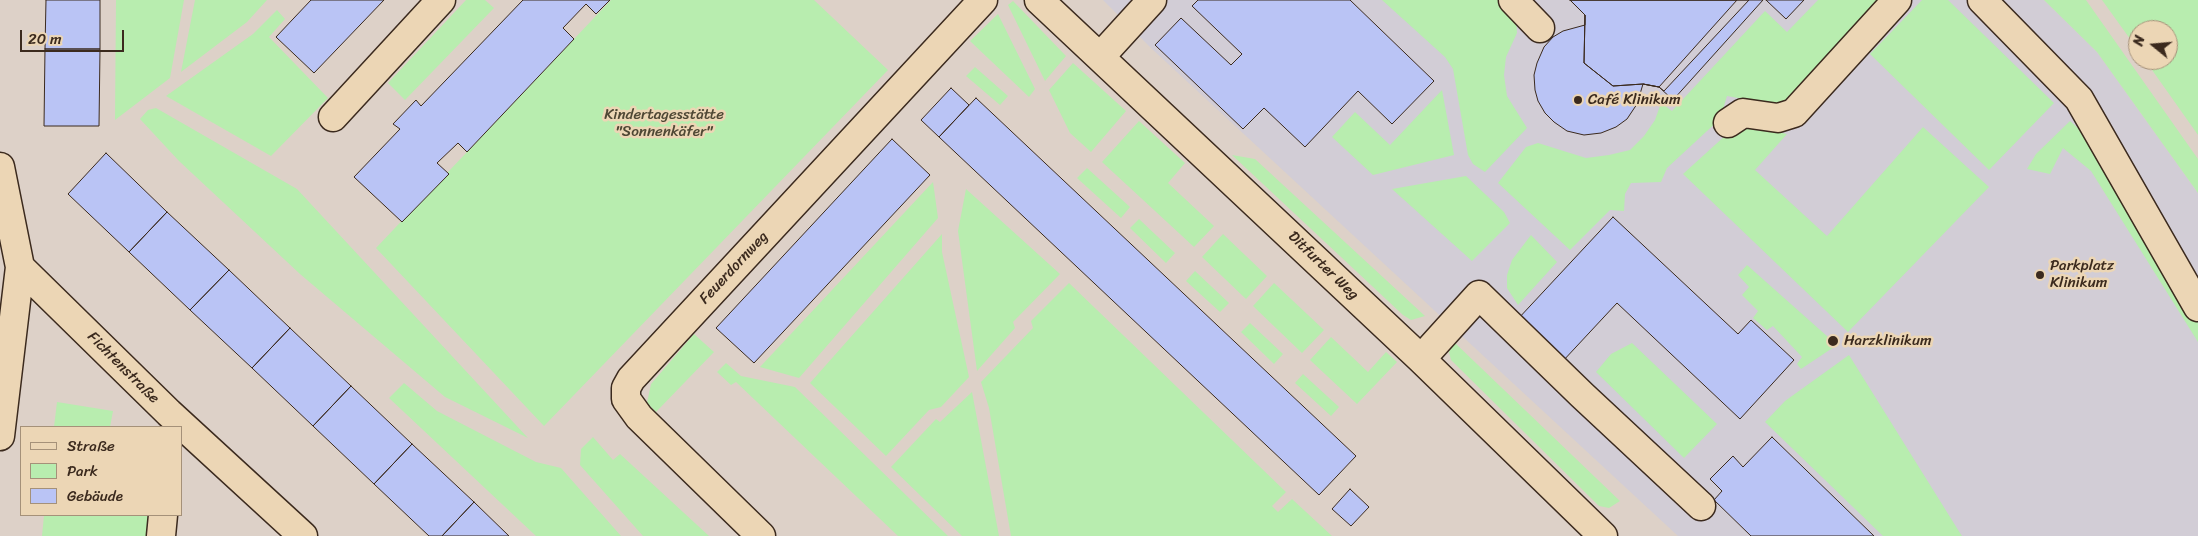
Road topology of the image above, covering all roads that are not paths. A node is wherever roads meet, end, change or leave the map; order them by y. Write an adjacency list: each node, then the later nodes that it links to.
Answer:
1 (441, 0): 10 (street)
2 (983, 0): 23 (street, Feuerdornweg)
3 (1039, 0): 9 (street, Ditfurter Weg)
4 (1152, 0): 9 (street)
5 (1513, 0): 8 (street)
6 (1897, 0): 11 (street)
7 (1982, 0): 14 (street)
8 (1540, 28)
9 (1100, 57): 15 (street, Ditfurter Weg)
10 (333, 117)
11 (1728, 123)
12 (0, 167): 13 (street)
13 (20, 267): 16 (street, Fichtenstraße); 18 (street)
14 (2198, 306)
15 (1421, 359): 19 (street); 24 (street, Ditfurter Weg)
16 (174, 422)
17 (182, 429): 22 (street, Fichtenstraße)
18 (0, 436)
19 (1701, 506)
20 (164, 516): 21 (street)
21 (161, 536)
22 (303, 536)
23 (761, 536)
24 (1603, 536)

